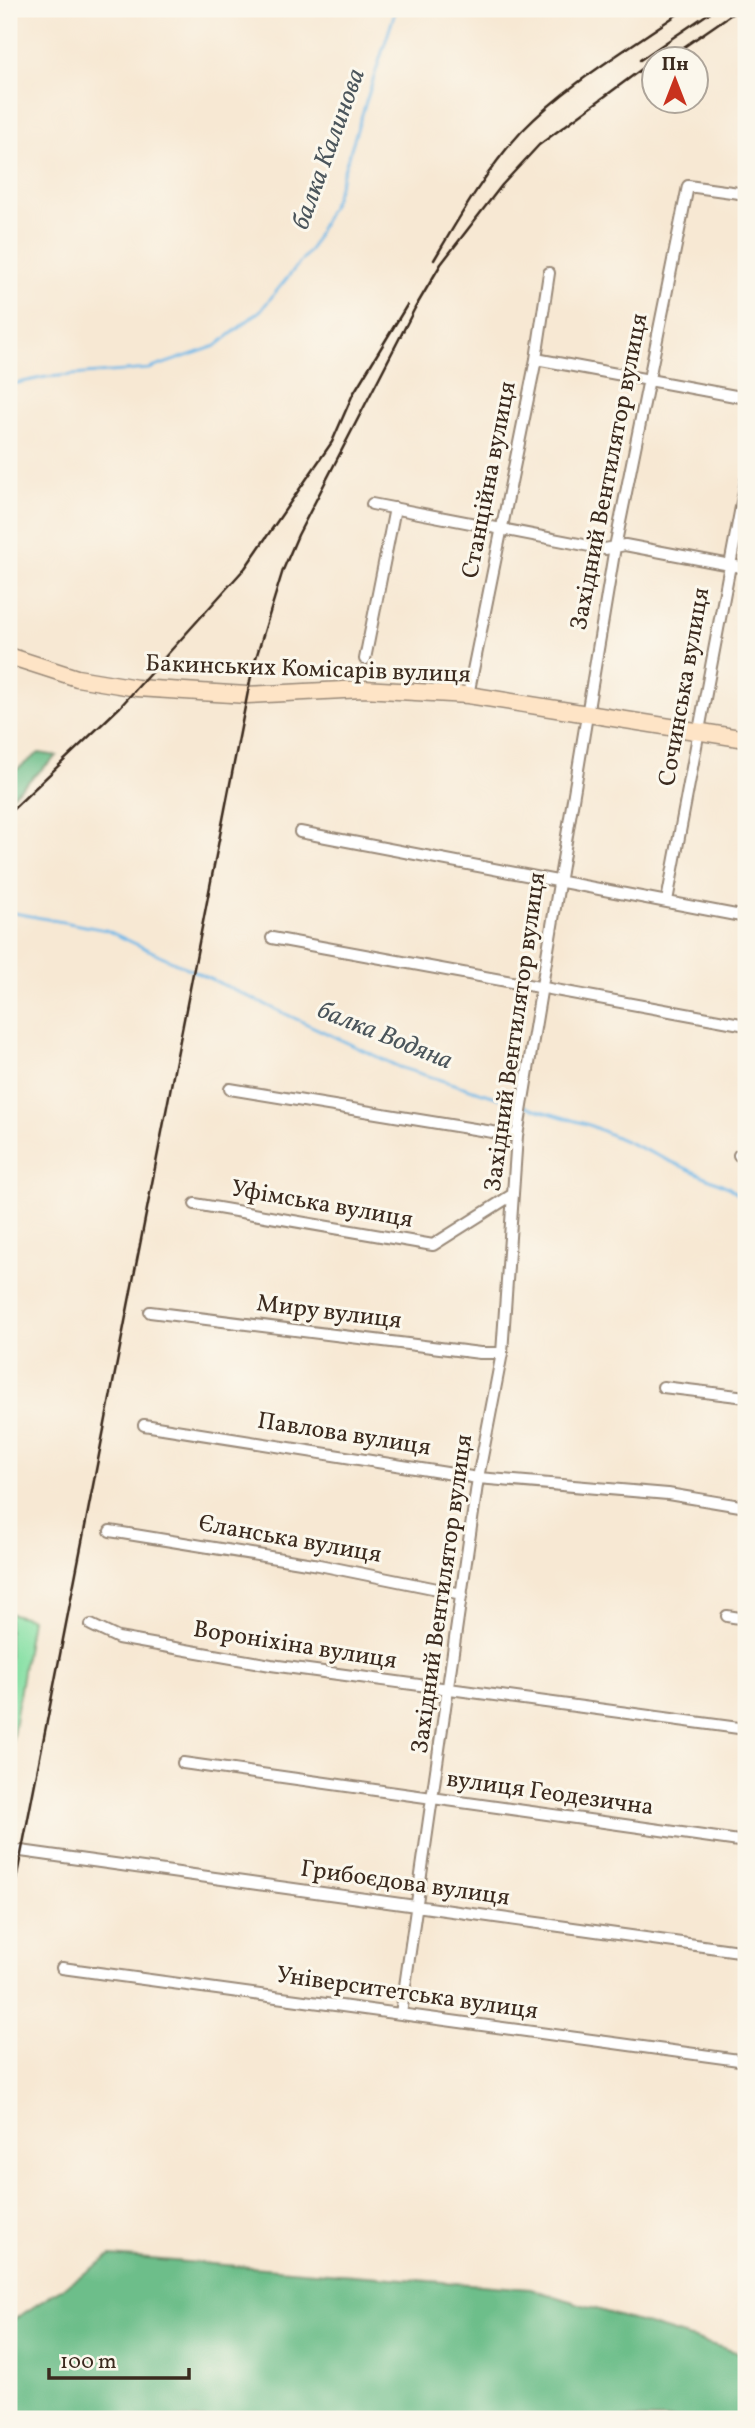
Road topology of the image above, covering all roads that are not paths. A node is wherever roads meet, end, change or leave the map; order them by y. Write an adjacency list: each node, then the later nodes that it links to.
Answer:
1 (746, 194): 4 (street, Західний Вентилятор вулиця)
2 (549, 273): 3 (street, Станційна вулиця)
3 (536, 359): 4 (street); 9 (street, Станційна вулиця)
4 (648, 380): 5 (street); 10 (street, Західний Вентилятор вулиця)
5 (746, 398)
6 (746, 480): 11 (street, Сочинська вулиця)
7 (372, 505): 8 (street)
8 (395, 508): 9 (street); 14 (street)
9 (502, 528): 10 (street); 15 (street, Станційна вулиця)
10 (615, 547): 11 (street); 16 (street, Західний Вентилятор вулиця)
11 (729, 564): 12 (street); 17 (street, Сочинська вулиця)
12 (746, 568)
13 (9, 656): 15 (street, Бакинських Комісарів вулиця)
14 (365, 659)
15 (468, 695): 16 (street, Бакинських Комісарів вулиця)
16 (586, 713): 17 (street, Бакинських Комісарів вулиця); 20 (street, Західний Вентилятор вулиця)
17 (698, 731): 18 (street, Бакинських Комісарів вулиця); 21 (street, Сочинська вулиця)
18 (746, 739)
19 (300, 832): 20 (street)
20 (558, 881): 21 (street); 24 (street, Західний Вентилятор вулиця)
21 (667, 901): 22 (street)
22 (746, 917)
23 (272, 938): 24 (street)
24 (541, 986): 25 (street); 27 (street, Західний Вентилятор вулиця)
25 (746, 1025)
26 (230, 1089): 27 (street)
27 (517, 1136): 28 (street, Західний Вентилятор вулиця)
28 (512, 1195): 29 (street, Уфімська вулиця); 31 (street, Західний Вентилятор вулиця)
29 (195, 1204)
30 (150, 1312): 31 (street, Миру вулиця)
31 (502, 1353): 35 (street, Західний Вентилятор вулиця)
32 (663, 1387): 33 (street)
33 (746, 1398)
34 (144, 1425): 35 (street, Павлова вулиця)
35 (478, 1478): 36 (street, Павлова вулиця); 38 (street, Західний Вентилятор вулиця)
36 (746, 1507)
37 (110, 1531): 38 (street, Єланська вулиця)
38 (462, 1594): 42 (street, Західний Вентилятор вулиця)
39 (727, 1616): 40 (street)
40 (746, 1619)
41 (91, 1625): 42 (street, Вороніхіна вулиця)
42 (449, 1690): 43 (street, Вороніхіна вулиця); 45 (street, Західний Вентилятор вулиця)
43 (746, 1730)
44 (183, 1763): 45 (street, вулиця Геодезична)
45 (435, 1799): 46 (street, вулиця Геодезична); 48 (street, Західний Вентилятор вулиця)
46 (746, 1842)
47 (9, 1855): 48 (street, Грибоєдова вулиця)
48 (418, 1907): 49 (street, Грибоєдова вулиця); 51 (street, Західний Вентилятор вулиця)
49 (746, 1952)
50 (62, 1968): 51 (street, Університетська вулиця)
51 (401, 2014): 52 (street, Університетська вулиця)
52 (746, 2061)

